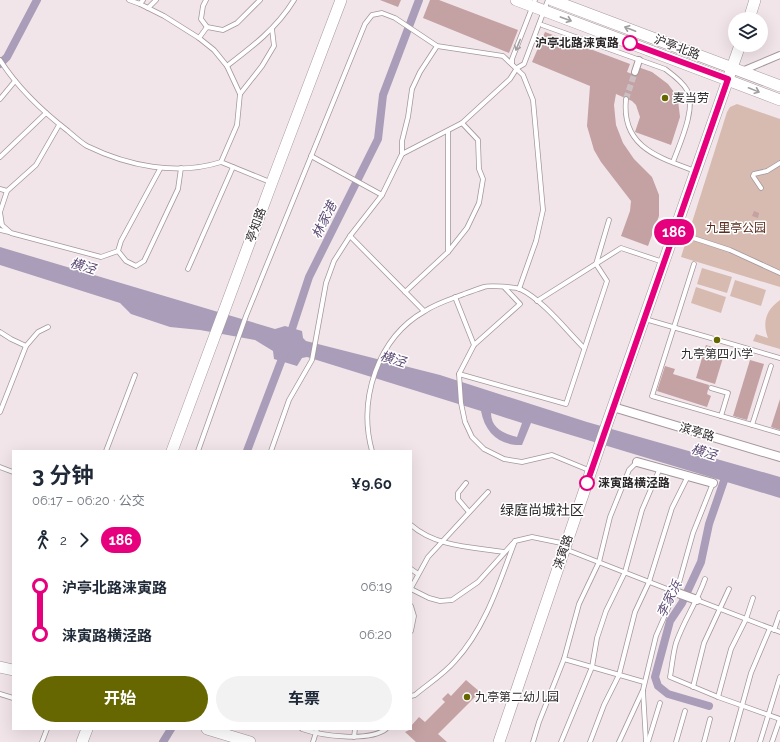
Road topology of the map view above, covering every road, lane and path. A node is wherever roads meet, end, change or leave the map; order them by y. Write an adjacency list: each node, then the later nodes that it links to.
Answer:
1 (128, 0): 13 (lane)
2 (143, 0): 13 (lane)
3 (156, 0): 14 (lane)
4 (206, 0): 18 (lane)
5 (260, 0): 18 (lane)
6 (294, 0): 19 (lane)
7 (341, 0): 52 (street, 亭知路)
8 (516, 0): 12 (street, 沪亭北路)
9 (548, 0): 15 (lane)
10 (552, 0): 29 (street, 沪亭北路, one-way to 10)
11 (755, 0): 16 (street)
12 (534, 3): 15 (street, 沪亭北路); 26 (lane, one-way to 26)
13 (140, 4): 14 (lane)
14 (148, 8): 20 (lane)
15 (544, 11): 28 (lane); 31 (street, 沪亭北路, one-way to 31)
16 (751, 12)
17 (542, 25): 25 (lane)
18 (207, 27): 20 (lane)
19 (272, 29): 27 (lane); 34 (lane)
20 (199, 38): 27 (lane)
21 (437, 46): 26 (lane); 42 (lane); 43 (lane)
22 (739, 52): 29 (street, 涞寅路)
23 (780, 55): 29 (street)
24 (0, 60): 32 (lane)
25 (639, 60): 30 (street); 46 (lane)
26 (512, 64): 28 (lane)
27 (227, 66): 34 (lane)
28 (518, 68): 40 (lane); 70 (lane)
29 (737, 69): 31 (street, 涞寅路); 33 (street, 沪亭北路)
30 (635, 72)
31 (728, 79): 37 (street, 沪亭北路, one-way to 37); 51 (street, 涞寅路)
32 (15, 81): 35 (lane); 38 (lane)
33 (780, 86)
34 (240, 94): 45 (lane)
35 (0, 99)
36 (626, 99): 46 (lane)
37 (780, 100)
38 (46, 113): 39 (lane); 44 (lane)
39 (60, 124): 50 (lane); 55 (lane)
40 (462, 124): 41 (lane); 63 (lane)
41 (448, 131): 42 (lane); 63 (lane)
42 (402, 154): 56 (lane)
43 (311, 156): 56 (lane); 96 (lane)
44 (0, 157)
45 (221, 162): 48 (lane); 49 (lane)
46 (672, 162): 51 (lane)
47 (780, 163): 53 (lane)
48 (233, 167): 52 (lane); 67 (lane)
49 (181, 168): 50 (lane); 62 (lane)
50 (160, 169): 62 (lane)
51 (696, 171): 59 (street, 涞寅路)
52 (272, 182): 95 (street, 亭知路)
53 (761, 188)
54 (0, 189): 55 (lane)
55 (7, 191): 60 (lane)
56 (382, 195): 61 (lane)
57 (609, 220): 65 (lane)
58 (0, 230): 60 (lane)
59 (675, 231): 64 (street, 涞寅路); 68 (lane)
60 (11, 233): 62 (lane)
61 (350, 236): 71 (lane); 97 (lane)
62 (118, 251)
63 (448, 252): 71 (lane)
64 (664, 263): 65 (lane); 75 (street, 涞寅路)
65 (596, 264): 73 (lane); 81 (lane)
66 (694, 264): 77 (lane)
67 (188, 269)
68 (780, 273)
69 (506, 288): 70 (lane); 72 (lane); 79 (lane)
70 (519, 288): 73 (lane)
71 (405, 292): 74 (lane)
72 (456, 297): 74 (lane); 79 (lane)
73 (537, 301): 81 (lane)
74 (424, 311): 98 (lane)
75 (644, 319): 77 (lane); 89 (street, 涞寅路)
76 (48, 327): 80 (lane)
77 (674, 327): 82 (lane); 91 (lane)
78 (0, 332): 80 (lane)
79 (474, 345): 84 (lane)
80 (26, 346): 88 (lane)
81 (584, 348): 84 (lane)
82 (780, 358)
83 (771, 366): 92 (lane)
84 (459, 374): 103 (lane)
85 (135, 375): 94 (lane)
86 (711, 388): 91 (lane)
87 (0, 393): 88 (lane)
88 (6, 394): 90 (lane)
89 (613, 407): 99 (street, 滨亭路); 103 (street, 涞寅路)
90 (0, 412)
91 (721, 416): 92 (lane)
92 (752, 425): 93 (lane)
93 (780, 433)
94 (106, 450)
95 (172, 450)
96 (198, 450)
97 (270, 450)
98 (372, 450)
99 (780, 457)
100 (637, 462): 102 (street); 115 (lane)
101 (0, 467): 104 (lane)
102 (660, 468): 105 (street); 117 (lane)
103 (591, 471): 113 (street, 涞寅路)
104 (12, 472)
105 (688, 476): 107 (street); 120 (lane)
106 (466, 483): 109 (lane)
107 (713, 483): 124 (lane)
108 (488, 492): 109 (lane)
109 (469, 512): 112 (lane)
110 (412, 526): 112 (lane)
111 (515, 541): 113 (lane); 114 (lane); 144 (lane)
112 (441, 542): 114 (lane); 118 (lane)
113 (565, 546): 115 (lane); 166 (street, 涞寅路)
114 (504, 552): 123 (lane)
115 (598, 562): 117 (lane); 134 (lane)
116 (412, 570): 118 (lane)
117 (625, 572): 120 (lane); 136 (lane)
118 (418, 574): 121 (lane)
119 (705, 579): 126 (lane)
120 (649, 582): 124 (lane); 138 (lane)
121 (412, 587)
122 (729, 589): 128 (lane)
123 (412, 590)
124 (675, 592): 126 (street); 140 (lane)
125 (753, 598): 130 (lane)
126 (697, 600): 128 (lane); 141 (lane)
127 (412, 609): 131 (lane)
128 (720, 609): 130 (lane); 141 (lane)
129 (780, 613): 132 (lane)
130 (746, 619): 132 (lane); 145 (lane)
131 (412, 626)
132 (772, 629): 133 (lane); 148 (lane)
133 (780, 632)
134 (564, 659): 136 (lane); 167 (lane)
135 (0, 667): 137 (street)
136 (592, 667): 138 (lane); 168 (lane)
137 (12, 670)
138 (619, 675): 140 (lane); 169 (lane)
139 (780, 677): 150 (lane)
140 (644, 682): 142 (lane)
141 (693, 687): 145 (lane)
142 (642, 690): 170 (lane); 171 (lane)
143 (0, 694): 146 (lane)
144 (412, 696)
145 (718, 697): 148 (lane)
146 (12, 698)
147 (660, 703): 171 (lane)
148 (741, 706): 150 (lane); 174 (lane)
149 (685, 711): 172 (lane)
150 (767, 715): 152 (lane); 175 (lane)
151 (710, 719): 173 (lane)
152 (780, 719): 176 (lane)
153 (47, 730): 162 (lane)
154 (86, 730): 163 (street)
155 (210, 730): 164 (street)
156 (305, 730): 160 (lane)
157 (317, 730): 160 (lane)
158 (355, 730): 161 (lane)
159 (384, 730): 161 (lane)
160 (315, 734): 161 (lane); 165 (lane)
161 (354, 737)
162 (42, 742)
163 (82, 742)
164 (250, 742)
165 (313, 742)
166 (499, 742)
167 (533, 742)
168 (561, 742)
169 (590, 742)
170 (619, 742)
171 (647, 742)
172 (676, 742)
173 (704, 742)
174 (732, 742)
175 (760, 742)
176 (772, 742)

